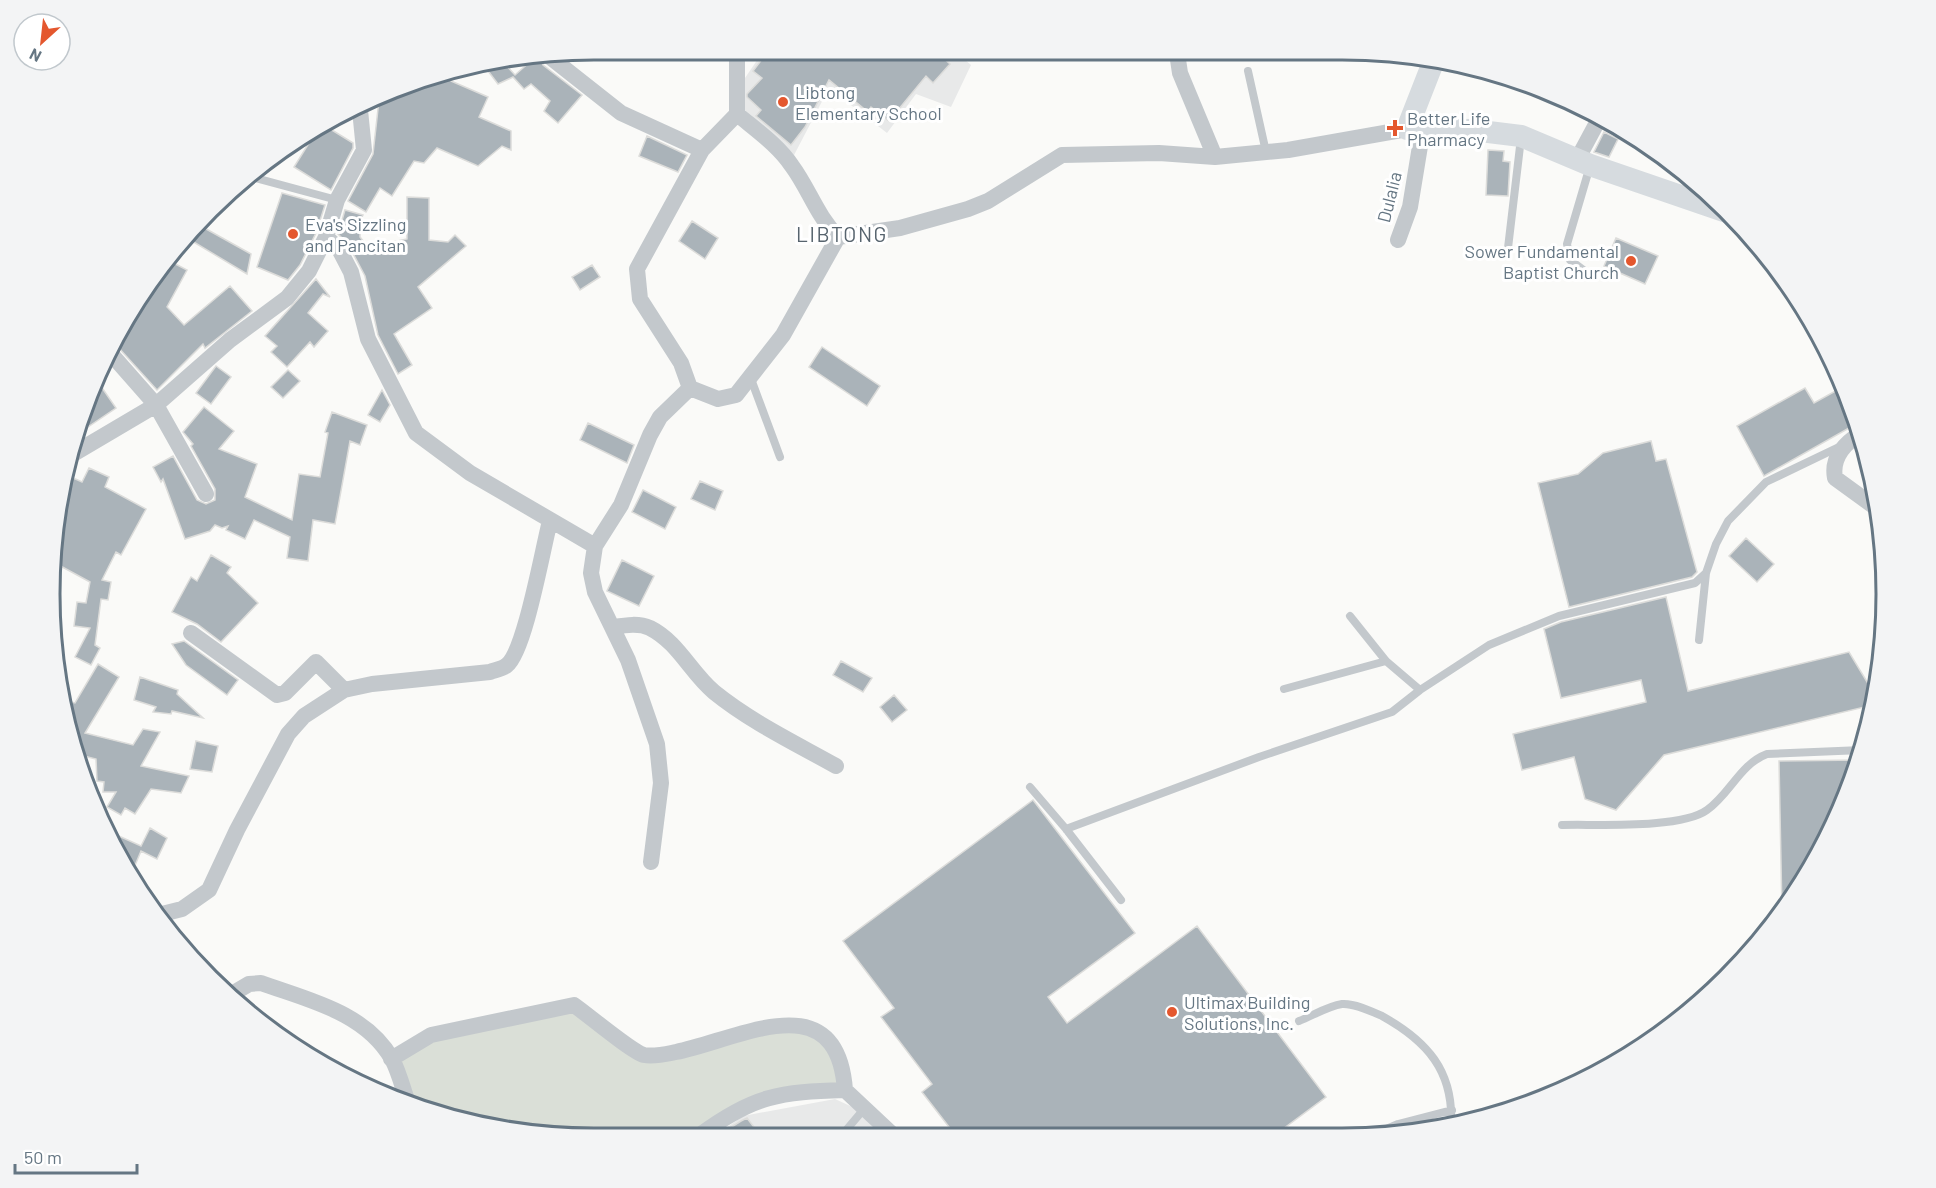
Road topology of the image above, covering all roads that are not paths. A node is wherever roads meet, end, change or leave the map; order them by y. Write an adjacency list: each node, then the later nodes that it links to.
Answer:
1 (737, 60): 7 (street)
2 (1178, 60): 13 (street)
3 (556, 61): 11 (street)
4 (1432, 68): 9 (main road)
5 (1248, 71): 12 (lane)
6 (360, 114): 16 (street)
7 (737, 114): 11 (street); 19 (street)
8 (1597, 125): 14 (street)
9 (1415, 129): 10 (main road); 12 (street); 20 (street, Dulalia)
10 (1521, 136): 14 (main road); 21 (lane)
11 (702, 150): 25 (street)
12 (1266, 152): 13 (street)
13 (1215, 157): 19 (street)
14 (1583, 163): 17 (main road); 22 (lane)
15 (259, 179): 16 (lane)
16 (337, 200): 18 (street)
17 (1709, 206)
18 (326, 237): 26 (street); 33 (street)
19 (838, 237): 24 (street)
20 (1398, 240)
21 (1508, 248)
22 (1586, 272)
23 (115, 358): 26 (street)
24 (751, 379): 25 (street); 30 (lane)
25 (690, 388): 34 (street)
26 (156, 405): 29 (street); 31 (street)
27 (1853, 439): 28 (street)
28 (1842, 446): 32 (street); 35 (lane)
29 (80, 449)
30 (780, 457)
31 (206, 494)
32 (1868, 502)
33 (550, 520): 34 (street); 42 (street)
34 (595, 546): 37 (street)
35 (1706, 573): 39 (lane); 43 (lane)
36 (1350, 616): 40 (lane)
37 (614, 627): 45 (street); 49 (street)
38 (191, 633): 42 (street)
39 (1699, 640)
40 (1386, 661): 41 (lane); 43 (lane)
41 (1284, 689)
42 (344, 690): 51 (street)
43 (1420, 690): 48 (lane)
44 (1853, 750): 47 (lane)
45 (836, 766)
46 (1030, 788): 48 (lane)
47 (1562, 825)
48 (1066, 829): 50 (lane)
49 (651, 862)
50 (1121, 900)
51 (166, 913)
52 (237, 991): 54 (street)
53 (1299, 1020): 58 (lane)
54 (391, 1059): 55 (street); 56 (street)
55 (845, 1090): 57 (street); 61 (street)
56 (404, 1093)
57 (864, 1109): 62 (lane); 63 (street)
58 (1452, 1110): 59 (lane); 60 (lane)
59 (1452, 1117)
60 (1396, 1125)
61 (709, 1128)
62 (848, 1128)
63 (885, 1128)

